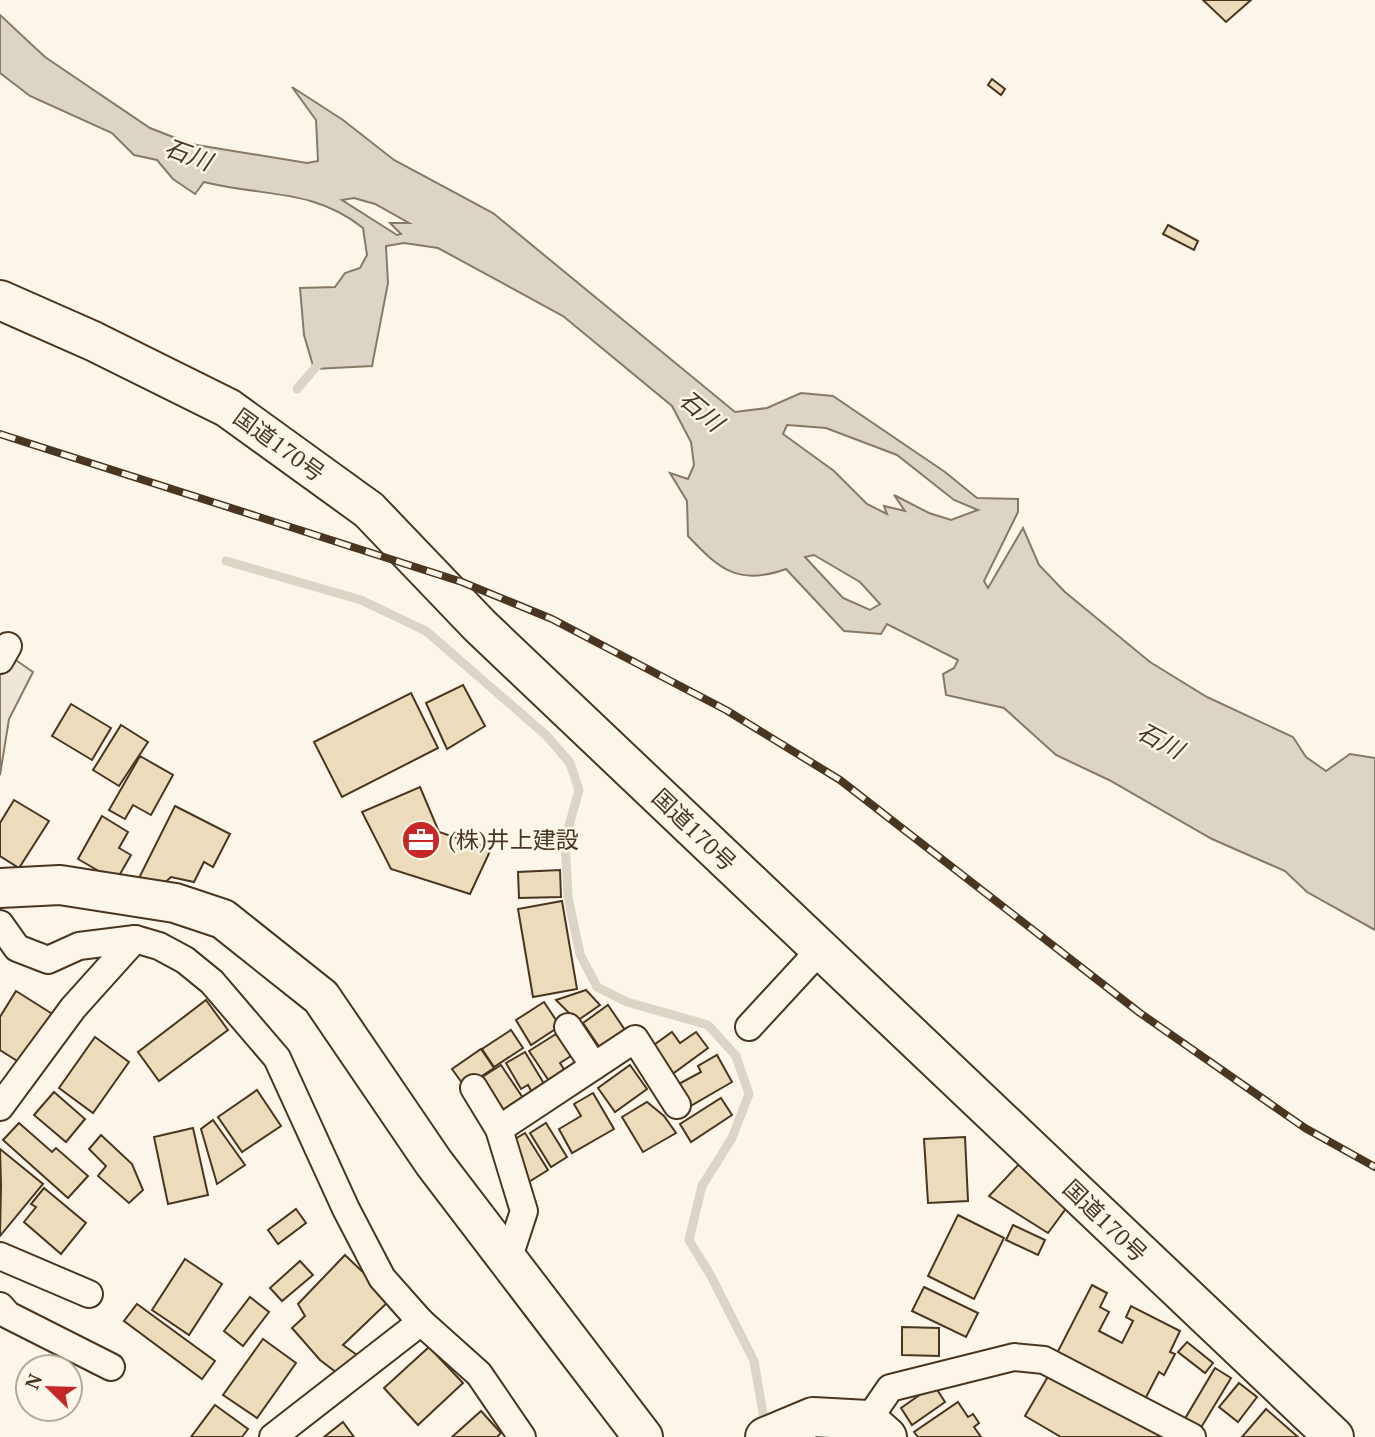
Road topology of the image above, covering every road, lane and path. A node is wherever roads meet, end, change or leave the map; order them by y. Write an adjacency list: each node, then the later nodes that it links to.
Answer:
1 (0, 300): 5 (main road, 国道170号)
2 (0, 888): 14 (main road)
3 (0, 923): 4 (street)
4 (135, 939): 11 (street); 17 (street)
5 (820, 950): 7 (street); 25 (main road, 国道170号)
6 (568, 1027): 8 (street)
7 (750, 1027)
8 (594, 1066): 10 (street); 12 (street)
9 (474, 1088): 12 (street)
10 (677, 1105)
11 (0, 1107)
12 (499, 1129): 14 (street)
13 (0, 1257): 15 (street)
14 (508, 1260): 23 (main road)
15 (89, 1294)
16 (0, 1306): 18 (street)
17 (421, 1322): 21 (street); 22 (street)
18 (111, 1367)
19 (878, 1428): 20 (main road); 24 (street)
20 (775, 1433)
21 (273, 1437)
22 (522, 1437)
23 (643, 1437)
24 (1192, 1437)
25 (1334, 1437)

